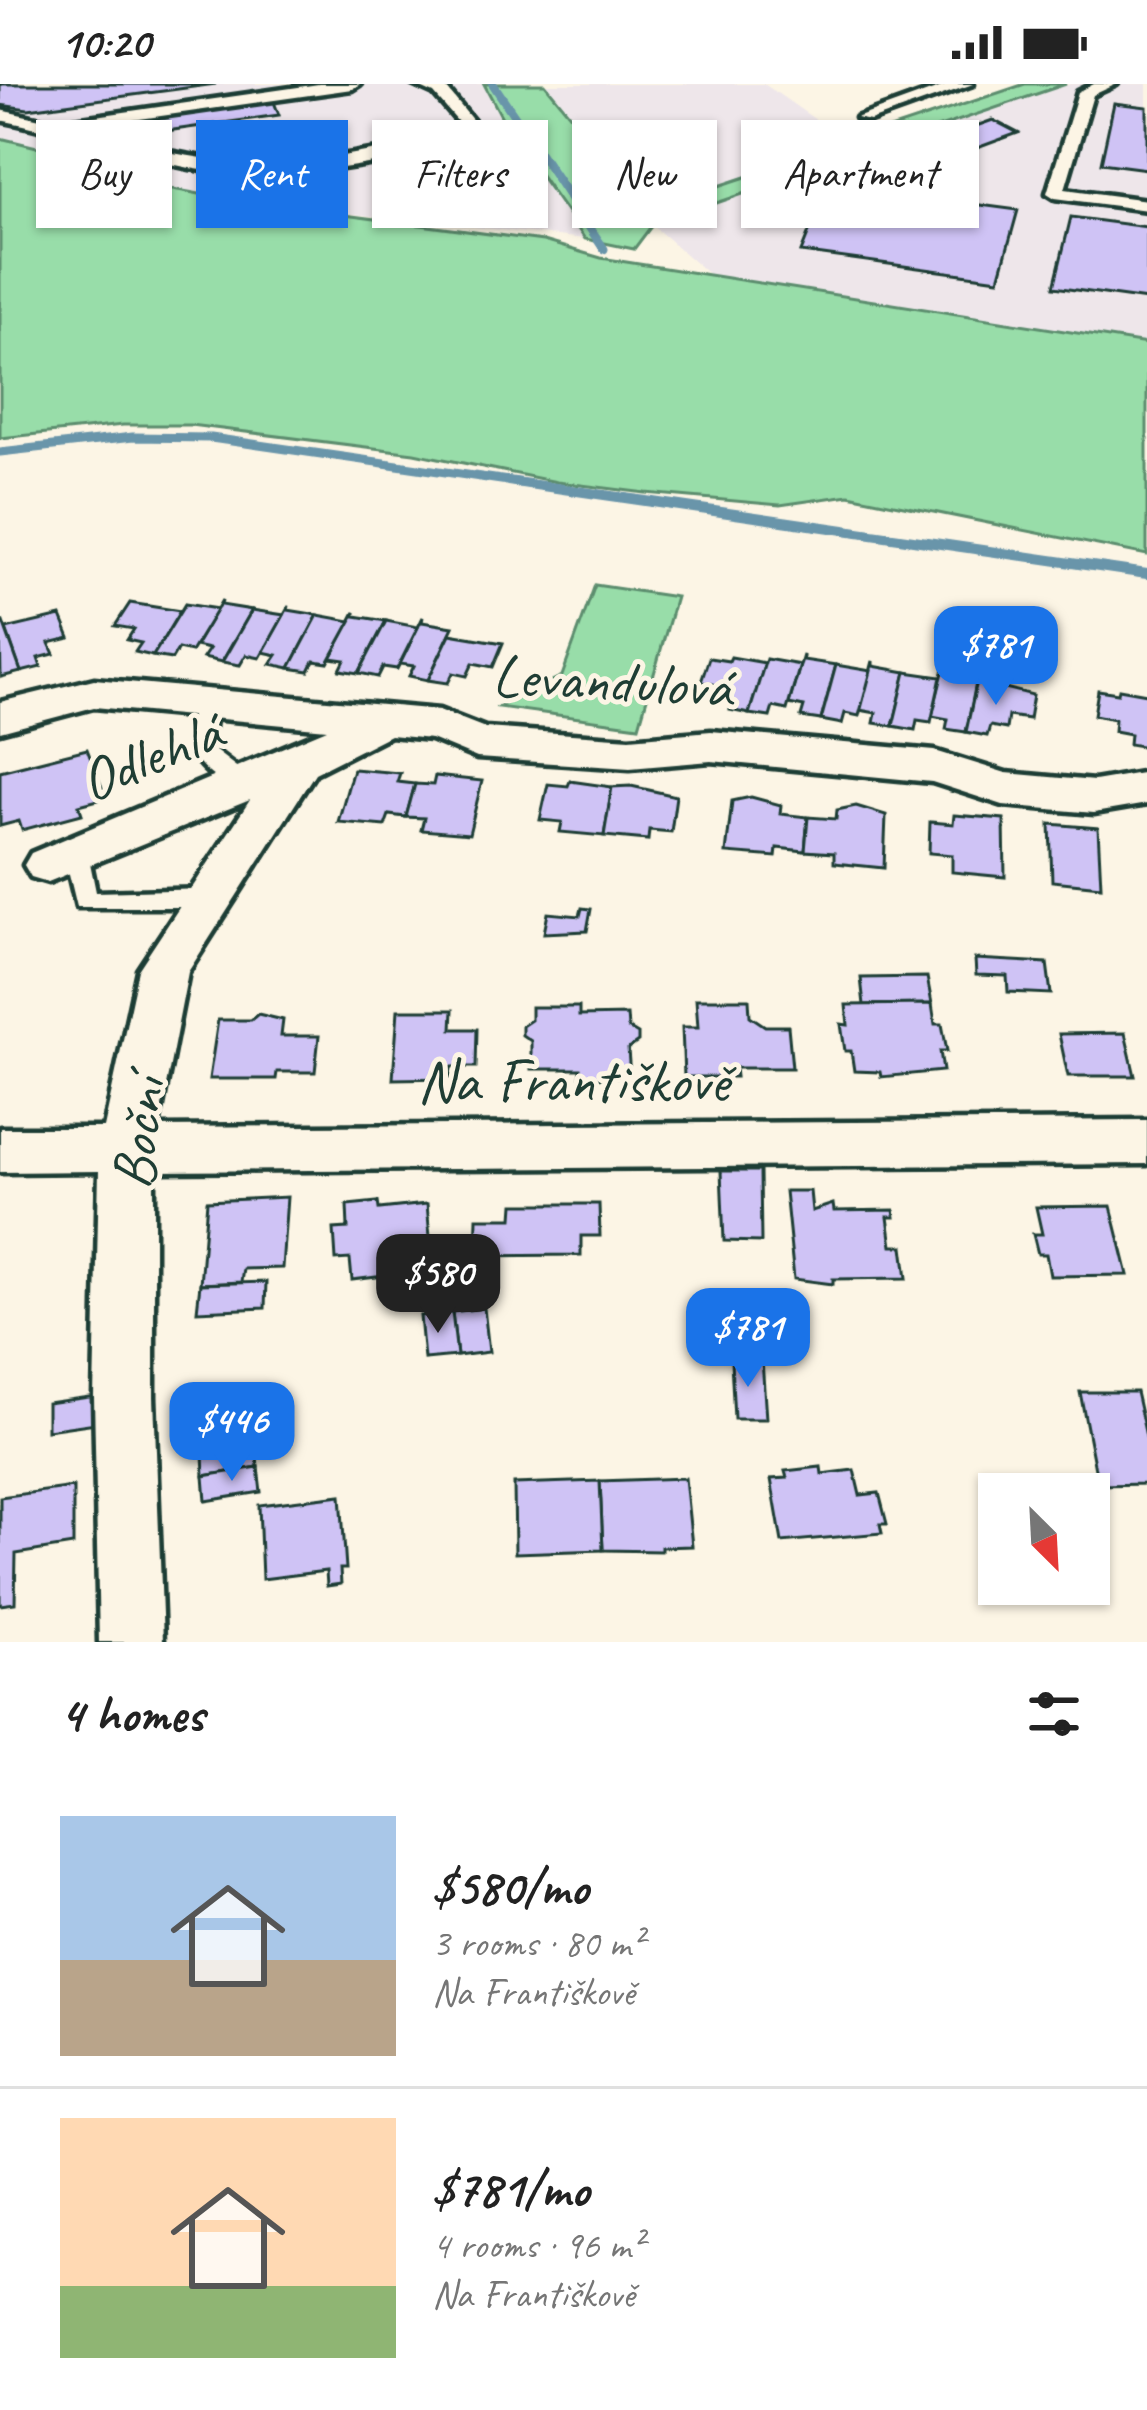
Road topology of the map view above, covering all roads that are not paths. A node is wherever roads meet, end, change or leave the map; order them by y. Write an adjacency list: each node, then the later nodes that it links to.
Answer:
1 (352, 84): 7 (lane)
2 (420, 84): 9 (lane)
3 (965, 84): 6 (lane)
4 (1109, 84): 10 (lane)
5 (0, 115): 8 (lane)
6 (864, 118)
7 (96, 120)
8 (36, 121)
9 (172, 158)
10 (1147, 205)
11 (205, 703): 12 (street, Levandulová); 13 (street, Levandulová); 15 (lane)
12 (0, 717)
13 (386, 719): 14 (street, Boční); 16 (street, Levandulová)
14 (299, 762): 15 (street, Odlehlá); 18 (street, Boční)
15 (244, 785): 17 (street, Odlehlá)
16 (1147, 788)
17 (62, 859): 18 (lane)
18 (208, 898): 20 (street, Boční)
19 (1147, 1142): 20 (street, Na Františkově)
20 (127, 1149): 21 (street, Na Františkově); 22 (street, Boční)
21 (0, 1150)
22 (131, 1642)

